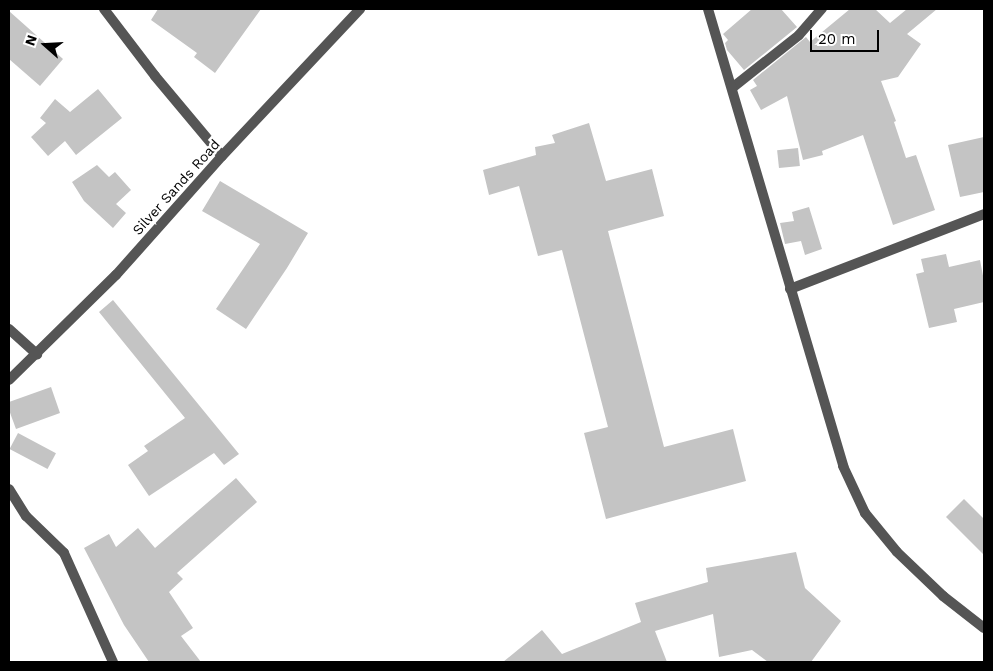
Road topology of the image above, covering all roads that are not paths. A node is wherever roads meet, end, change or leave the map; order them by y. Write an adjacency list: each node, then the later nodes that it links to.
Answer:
1 (104, 9): 6 (street)
2 (360, 9): 6 (street, Silver Sands Road)
3 (708, 9): 5 (street)
4 (822, 9): 5 (street)
5 (732, 88): 8 (street)
6 (222, 156): 10 (street, Silver Sands Road)
7 (984, 214): 8 (street)
8 (790, 289): 13 (street)
9 (9, 329): 10 (street)
10 (37, 354): 11 (street, Silver Sands Road)
11 (9, 380)
12 (9, 489): 14 (street)
13 (984, 628)
14 (113, 662)

